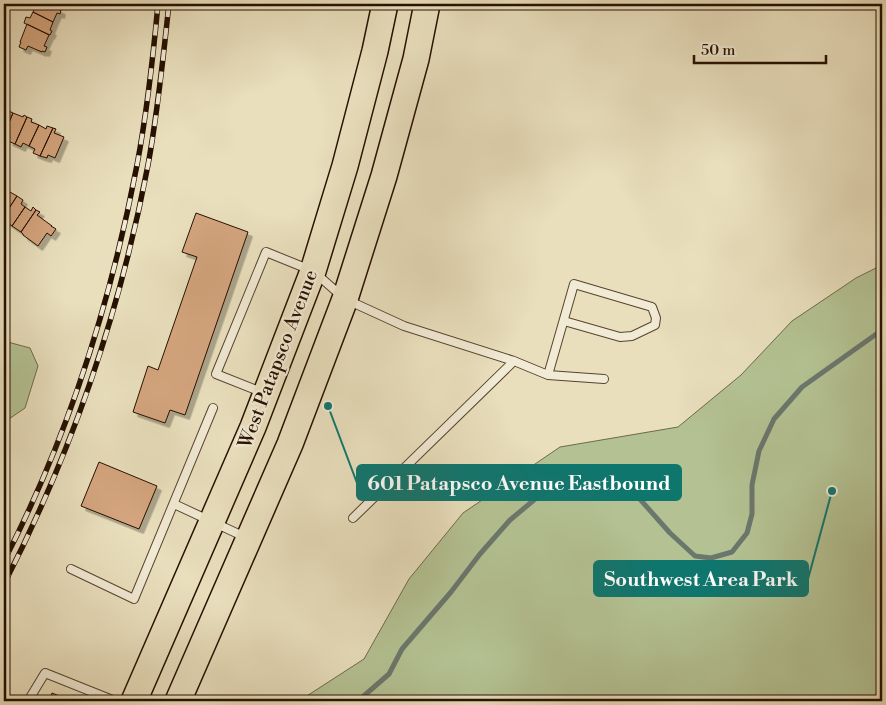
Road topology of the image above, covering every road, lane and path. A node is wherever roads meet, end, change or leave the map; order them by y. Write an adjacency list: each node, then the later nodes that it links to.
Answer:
1 (385, 4): 3 (main road, West Patapsco Avenue)
2 (428, 4): 4 (main road)
3 (313, 271): 4 (lane); 9 (main road, West Patapsco Avenue); 9 (lane)
4 (345, 299): 6 (lane); 14 (main road)
5 (564, 321): 5 (lane); 7 (lane)
6 (514, 361): 7 (lane); 12 (lane)
7 (548, 375): 8 (lane)
8 (604, 379)
9 (266, 394): 13 (main road, West Patapsco Avenue)
10 (214, 408): 11 (lane)
11 (174, 504): 13 (lane); 15 (lane)
12 (353, 518)
13 (212, 522): 14 (lane); 18 (main road, West Patapsco Avenue)
14 (249, 539): 19 (main road)
15 (71, 569)
16 (28, 701): 17 (lane)
17 (115, 701)
18 (134, 701)
19 (178, 701)

